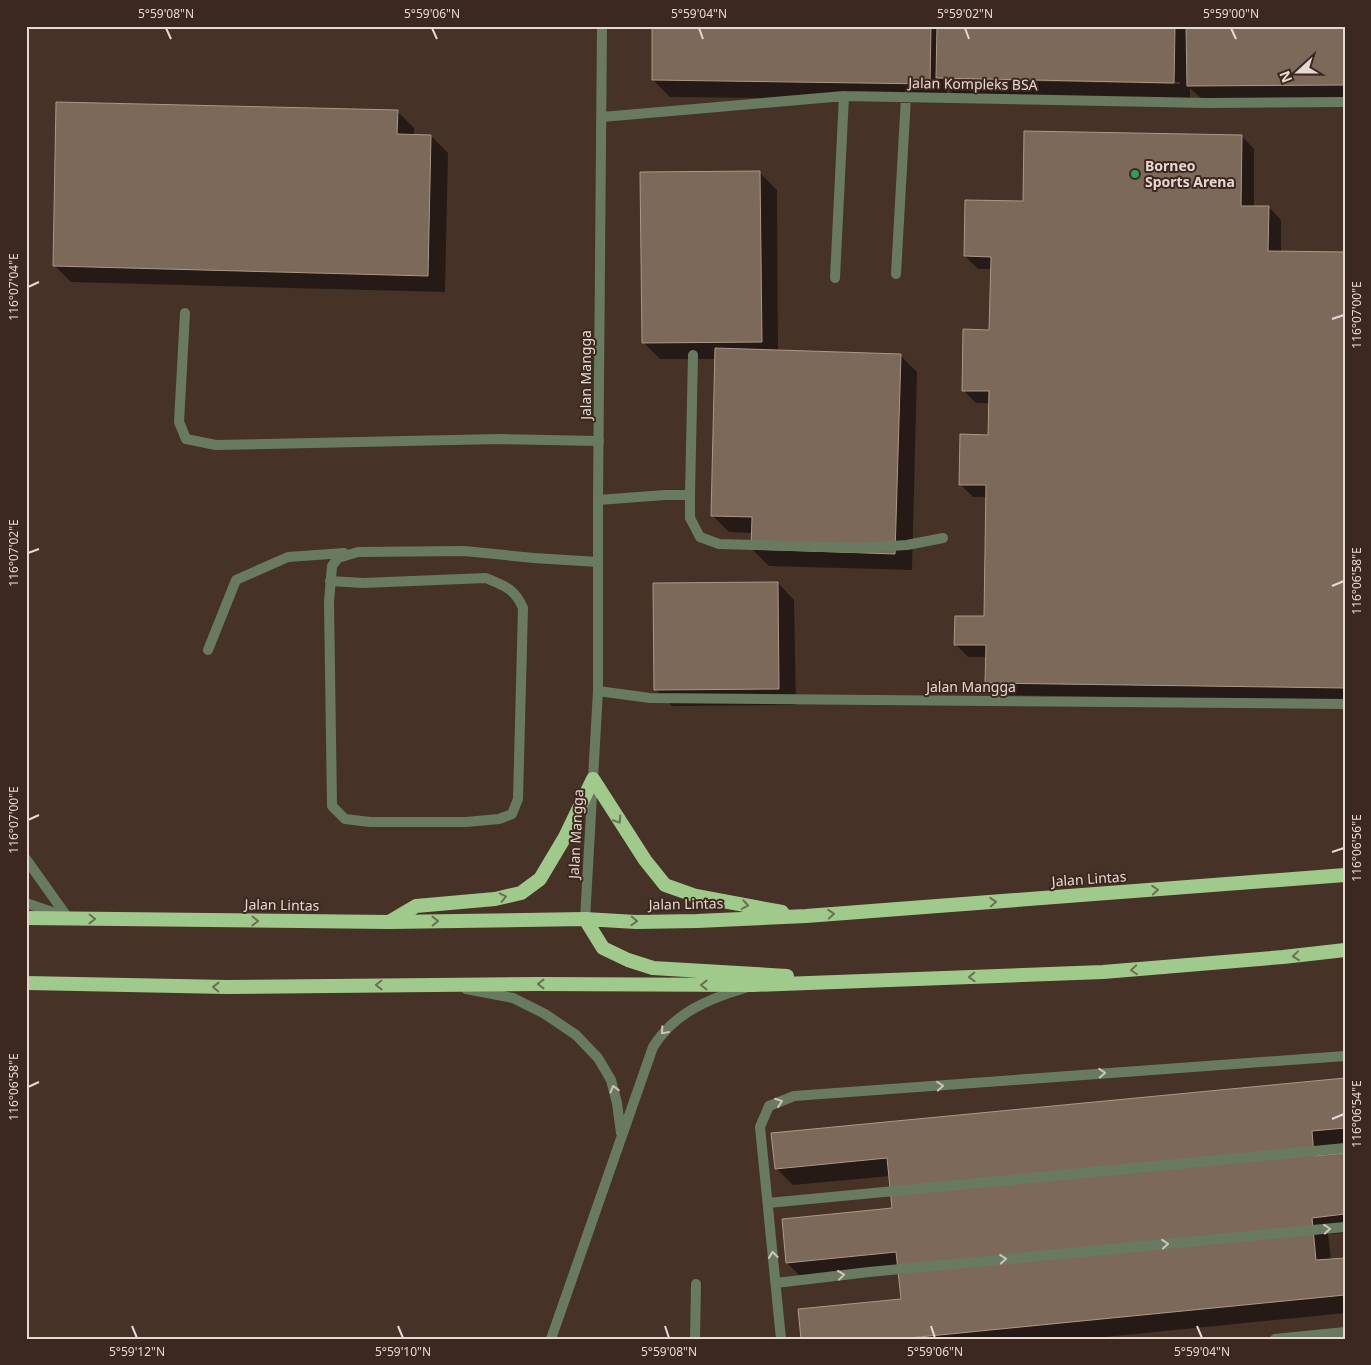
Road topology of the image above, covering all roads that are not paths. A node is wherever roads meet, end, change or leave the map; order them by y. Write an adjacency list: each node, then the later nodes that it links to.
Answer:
1 (602, 26): 3 (street, Jalan Mangga)
2 (610, 26): 3 (street, Jalan Mangga)
3 (602, 60): 7 (street, Jalan Mangga)
4 (844, 96): 5 (street, Jalan Kompleks BSA); 7 (street, Jalan Kompleks BSA); 9 (street)
5 (906, 97): 6 (street, Jalan Kompleks BSA); 8 (street)
6 (1345, 102)
7 (602, 117): 12 (street, Jalan Mangga)
8 (896, 274)
9 (835, 278)
10 (185, 313): 12 (street)
11 (694, 356): 13 (street)
12 (599, 441): 14 (street, Jalan Mangga)
13 (690, 495): 14 (street); 15 (street)
14 (598, 500): 17 (street, Jalan Mangga)
15 (943, 538)
16 (358, 552): 17 (street); 18 (street); 19 (street)
17 (598, 562): 20 (street, Jalan Mangga)
18 (330, 581): 18 (street)
19 (208, 650)
20 (598, 691): 21 (street, Jalan Mangga); 22 (street, Jalan Mangga)
21 (1345, 704)
22 (593, 779): 26 (highway, one-way to 26); 29 (street, Jalan Mangga); 30 (highway, one-way to 22)
23 (26, 859): 28 (street)
24 (1345, 875): 26 (highway, Jalan Lintas, one-way to 24)
25 (26, 903): 28 (street)
26 (806, 916): 29 (highway, Jalan Lintas, one-way to 26)
27 (26, 918): 28 (highway, Jalan Lintas)
28 (68, 918): 30 (highway, Jalan Lintas, one-way to 30)
29 (585, 919): 30 (highway, Jalan Lintas, one-way to 29); 32 (highway)
30 (389, 922)
31 (1345, 950): 32 (highway, one-way to 32)
32 (870, 981): 34 (highway)
33 (26, 984): 35 (highway, one-way to 33)
34 (753, 985): 35 (highway, one-way to 35); 37 (street, one-way to 37)
35 (448, 986): 37 (street, one-way to 35)
36 (1345, 1056): 39 (street, one-way to 36)
37 (622, 1137): 44 (street)
38 (1345, 1148): 39 (street)
39 (768, 1203): 42 (street, one-way to 39)
40 (1345, 1227): 42 (street, one-way to 40)
41 (696, 1284): 45 (street)
42 (776, 1284): 46 (street)
43 (1345, 1332): 47 (street)
44 (551, 1339)
45 (694, 1339)
46 (781, 1339)
47 (1275, 1339)

